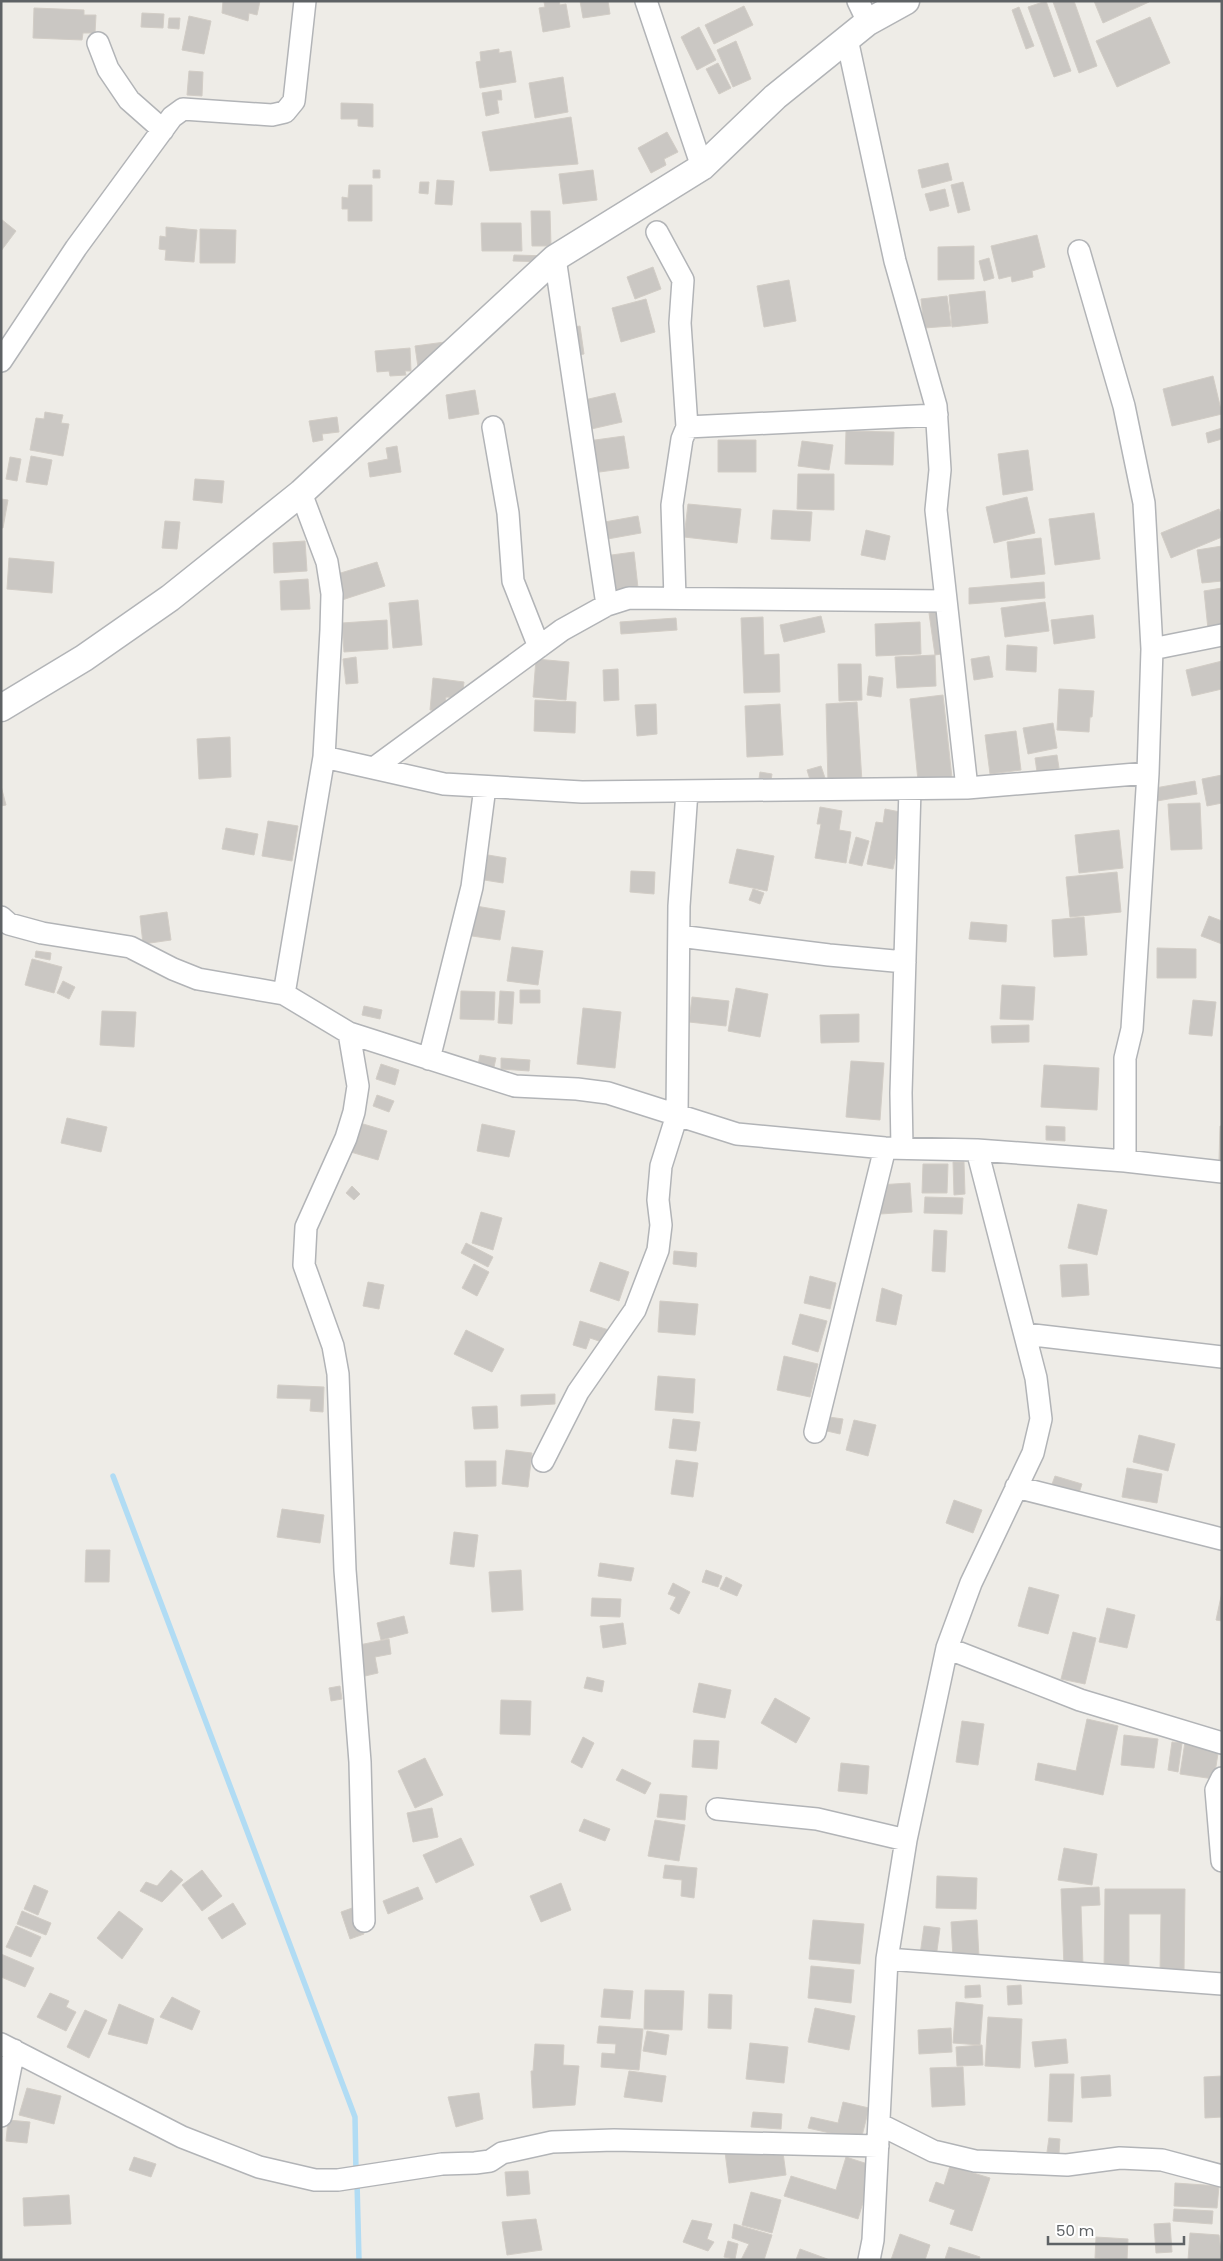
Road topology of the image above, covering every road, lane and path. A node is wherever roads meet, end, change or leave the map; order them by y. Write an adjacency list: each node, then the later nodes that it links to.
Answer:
1 (305, 1): 7 (street)
2 (646, 1): 8 (street)
3 (906, 1): 4 (street)
4 (863, 12): 5 (street)
5 (847, 39): 8 (street); 13 (street)
6 (98, 42): 7 (street)
7 (163, 130): 12 (street)
8 (702, 167): 11 (street)
9 (657, 232): 15 (street)
10 (1080, 251): 22 (street)
11 (555, 258): 16 (street); 19 (street)
12 (1, 361)
13 (937, 416): 15 (street); 18 (street)
14 (493, 427): 21 (street)
15 (687, 428): 17 (street)
16 (302, 493): 23 (street); 24 (street)
17 (675, 598): 18 (street); 19 (street)
18 (946, 601): 28 (street)
19 (607, 605): 21 (street)
20 (1222, 636): 22 (street)
21 (539, 647): 25 (street)
22 (1152, 649): 26 (street)
23 (1, 708)
24 (324, 757): 25 (street); 34 (street)
25 (374, 768): 27 (street)
26 (1148, 773): 28 (street); 40 (street)
27 (485, 786): 29 (street); 36 (street)
28 (967, 788): 30 (street)
29 (687, 791): 30 (street); 32 (street)
30 (910, 798): 33 (street)
31 (1, 917): 34 (street)
32 (679, 936): 33 (street); 37 (street)
33 (905, 962): 38 (street)
34 (284, 994): 35 (street)
35 (349, 1034): 36 (street); 54 (street)
36 (429, 1059): 37 (street)
37 (677, 1115): 38 (street); 45 (street)
38 (893, 1148): 39 (street); 44 (street)
39 (977, 1150): 40 (street); 42 (street)
40 (1126, 1160): 41 (street)
41 (1222, 1172)
42 (1025, 1334): 43 (street); 46 (street)
43 (1222, 1357)
44 (814, 1432)
45 (543, 1461)
46 (1016, 1487): 47 (street); 48 (street)
47 (1222, 1539)
48 (947, 1648): 49 (street); 52 (street)
49 (1222, 1743)
50 (1222, 1778): 53 (street)
51 (717, 1809): 52 (street)
52 (906, 1840): 55 (street)
53 (1222, 1861)
54 (364, 1921)
55 (887, 1959): 56 (street); 59 (street)
56 (1222, 1984)
57 (8, 2047): 58 (street); 60 (street)
58 (1, 2116)
59 (879, 2124): 60 (street); 61 (street)
60 (878, 2146): 62 (street)
61 (1222, 2176)
62 (869, 2260)

